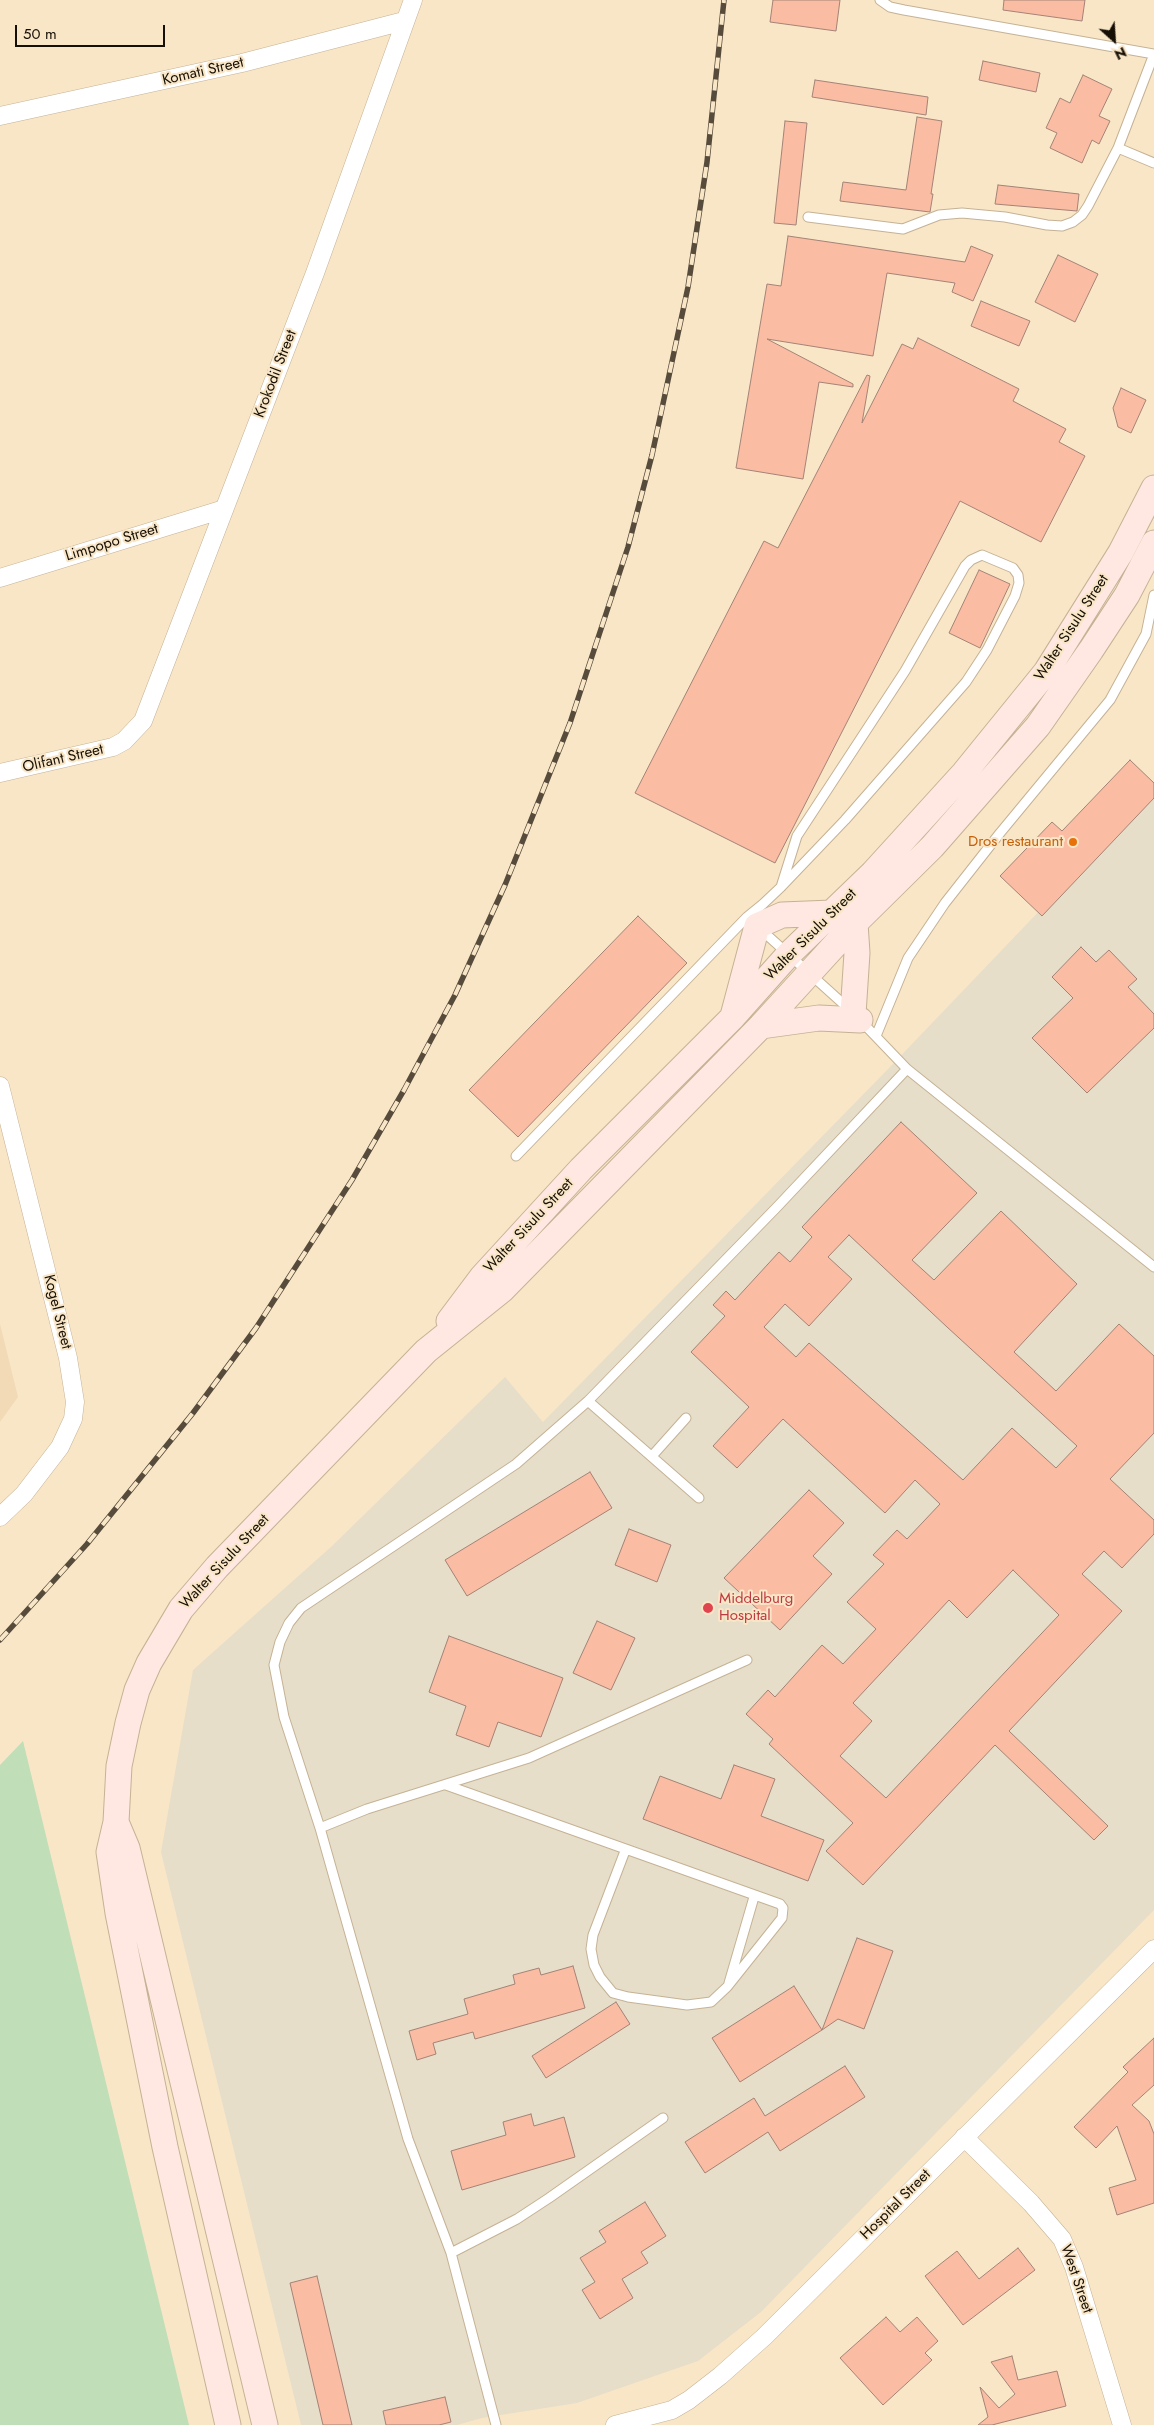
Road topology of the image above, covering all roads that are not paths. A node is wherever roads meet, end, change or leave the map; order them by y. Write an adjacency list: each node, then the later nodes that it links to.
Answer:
1 (413, 0): 3 (street, Krokodil Street)
2 (880, 0): 4 (lane)
3 (404, 21): 5 (street, Komati Street); 10 (street, Krokodil Street)
4 (1154, 54): 6 (lane)
5 (0, 116)
6 (1118, 148): 7 (lane); 8 (lane)
7 (1154, 163)
8 (808, 217)
9 (1154, 488): 17 (main road, Walter Sisulu Street)
10 (224, 509): 12 (street, Limpopo Street); 14 (street, Krokodil Street)
11 (1154, 543): 19 (main road, Walter Sisulu Street)
12 (0, 578)
13 (1154, 595): 23 (lane)
14 (124, 741): 15 (street, Olifant Street)
15 (0, 773)
16 (781, 887): 16 (lane); 18 (lane)
17 (832, 913): 18 (main road); 20 (main road, Walter Sisulu Street)
18 (752, 921): 20 (lane); 22 (main road); 27 (lane)
19 (855, 923): 21 (main road, Walter Sisulu Street); 23 (main road)
20 (790, 954): 21 (lane); 22 (main road, Walter Sisulu Street)
21 (810, 974): 23 (lane); 24 (main road, Walter Sisulu Street)
22 (732, 1018): 29 (main road, Walter Sisulu Street)
23 (863, 1023): 24 (main road); 25 (lane)
24 (761, 1026): 29 (main road, Walter Sisulu Street)
25 (907, 1069): 28 (lane); 30 (lane)
26 (0, 1086): 34 (street, Kogel Street)
27 (516, 1156)
28 (1154, 1267)
29 (426, 1351): 37 (main road, Walter Sisulu Street)
30 (588, 1401): 32 (lane); 38 (lane)
31 (686, 1418): 32 (lane)
32 (652, 1456): 33 (lane)
33 (698, 1498)
34 (0, 1516)
35 (747, 1660): 36 (lane)
36 (446, 1785): 38 (lane); 39 (lane)
37 (116, 1822): 46 (main road); 47 (main road)
38 (320, 1828): 45 (lane)
39 (625, 1851): 40 (lane); 42 (lane)
40 (754, 1897): 42 (lane); 42 (lane)
41 (1154, 1949): 44 (street, Hospital Street)
42 (727, 1988)
43 (663, 2118): 45 (lane)
44 (964, 2138): 49 (street, Hospital Street); 50 (street, West Street)
45 (451, 2253): 48 (lane)
46 (228, 2425)
47 (265, 2425)
48 (496, 2425)
49 (615, 2425)
50 (1122, 2425)

